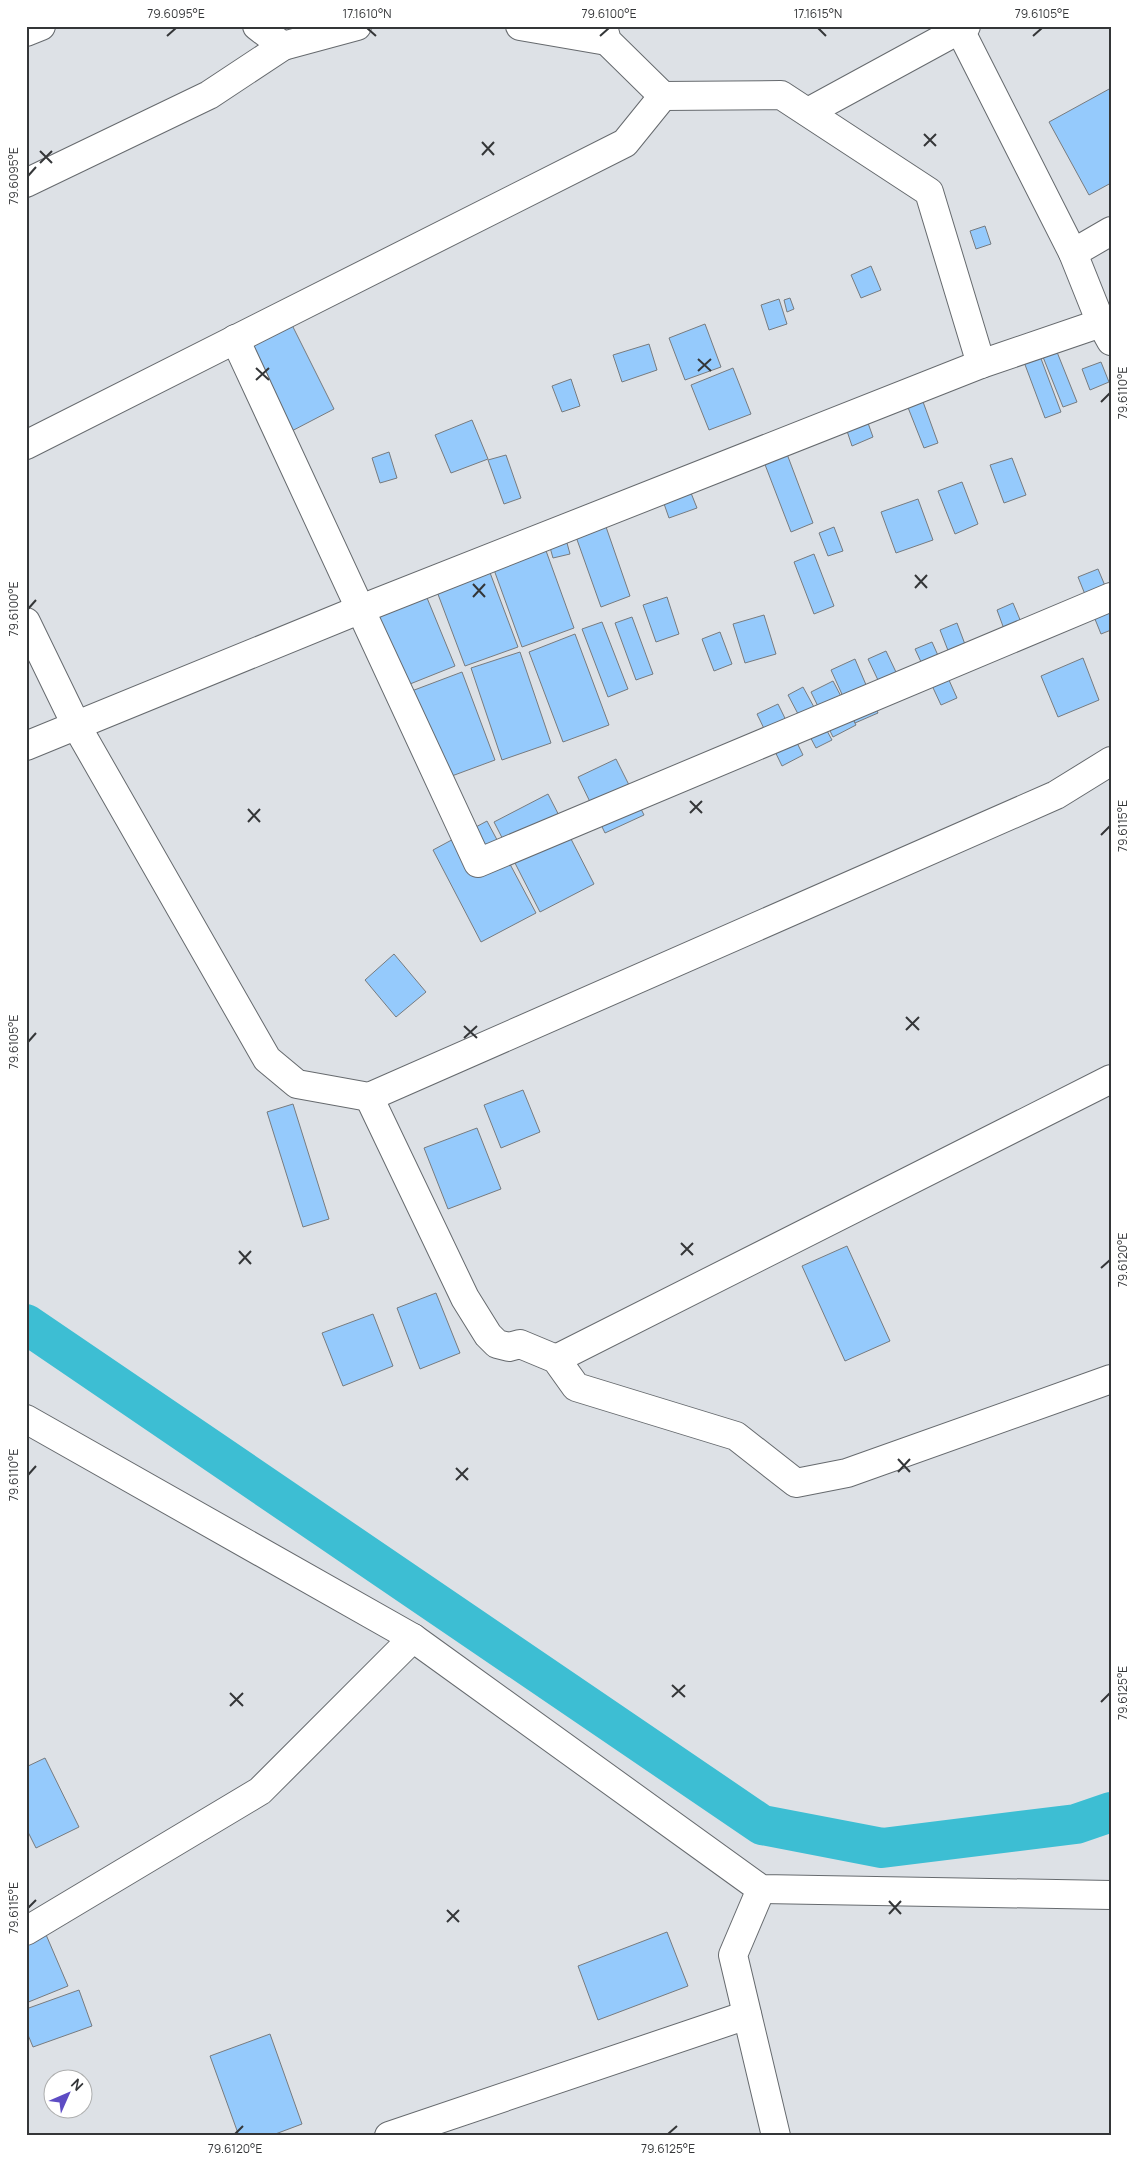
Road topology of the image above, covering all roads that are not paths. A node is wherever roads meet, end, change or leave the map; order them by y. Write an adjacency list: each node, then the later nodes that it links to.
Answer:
1 (41, 26): 6 (street)
2 (257, 26): 8 (street)
3 (357, 26): 8 (street)
4 (520, 26): 7 (street)
5 (962, 27): 10 (street); 13 (street)
6 (26, 32)
7 (605, 33): 9 (street)
8 (283, 46): 11 (street)
9 (663, 96): 10 (street); 15 (street)
10 (808, 112): 16 (street)
11 (26, 183)
12 (1111, 231): 13 (street)
13 (1073, 253): 14 (street)
14 (1106, 332): 16 (street)
15 (235, 338): 17 (street); 19 (street)
16 (981, 364): 19 (street)
17 (26, 446)
18 (1111, 597): 19 (street)
19 (361, 609): 21 (street)
20 (26, 622): 21 (street)
21 (76, 725): 22 (street); 25 (street)
22 (26, 746)
23 (1111, 761): 25 (street)
24 (1111, 1079): 26 (street)
25 (369, 1096): 26 (street)
26 (556, 1359): 27 (street)
27 (1111, 1379)
28 (26, 1419): 29 (street)
29 (413, 1638): 30 (street); 32 (street)
30 (761, 1889): 31 (street); 33 (street)
31 (1111, 1895)
32 (26, 1931)
33 (747, 2015): 34 (street); 35 (street)
34 (389, 2136)
35 (776, 2136)

